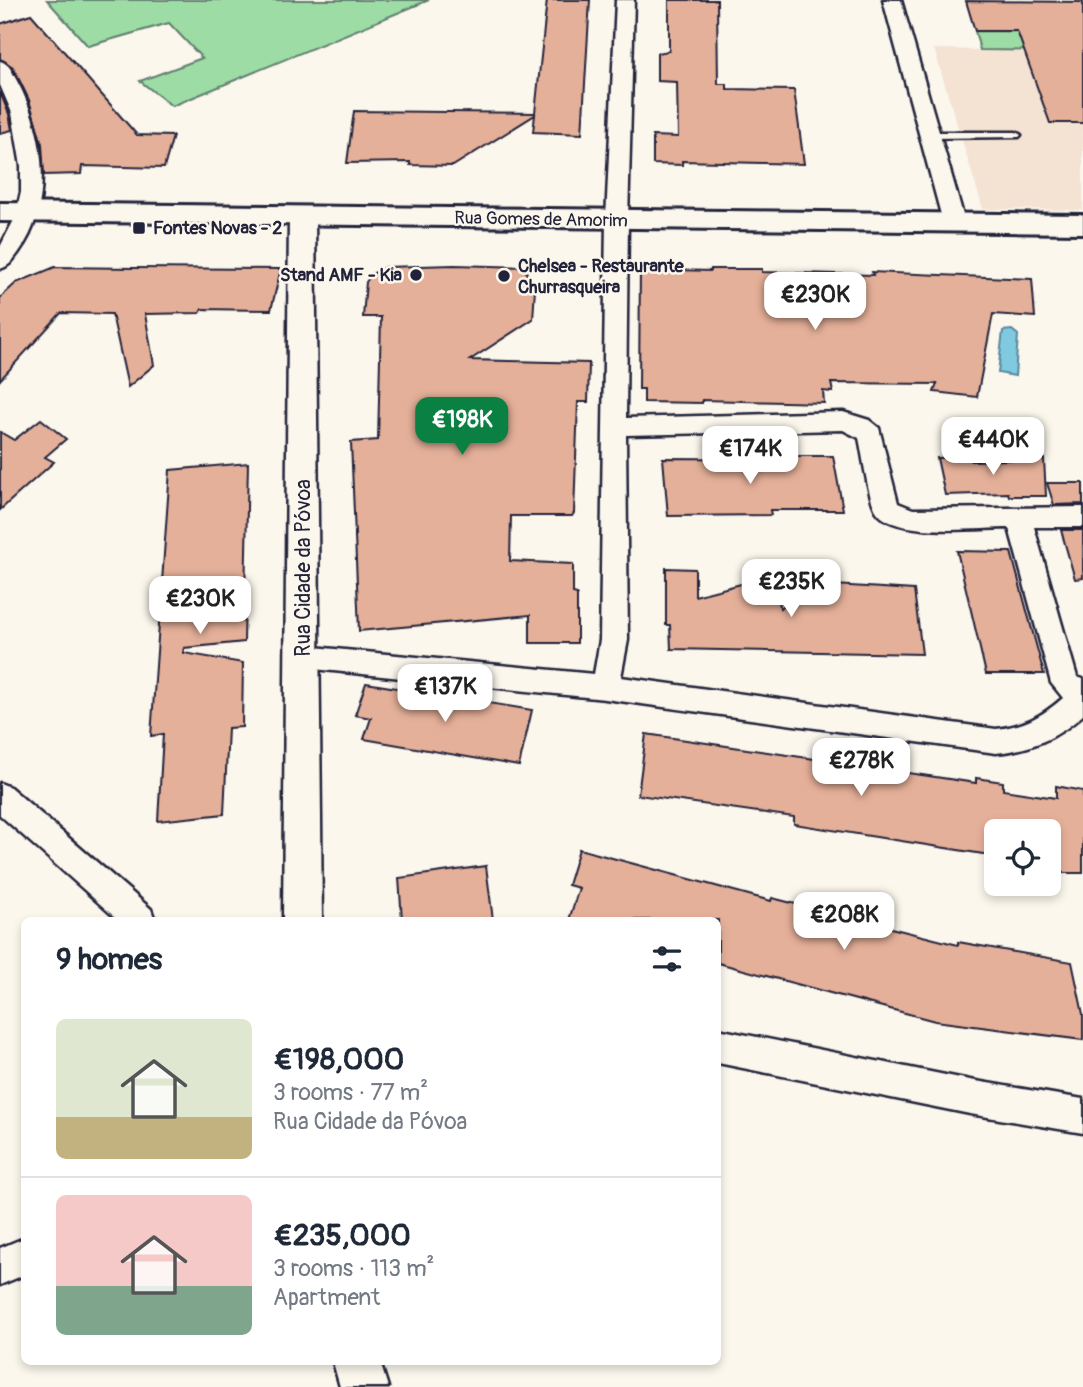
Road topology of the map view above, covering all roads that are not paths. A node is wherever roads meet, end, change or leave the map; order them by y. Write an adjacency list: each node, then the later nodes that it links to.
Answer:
1 (625, 0): 8 (street)
2 (892, 0): 4 (street)
3 (0, 67): 6 (street)
4 (930, 135): 5 (lane); 9 (street)
5 (1016, 135)
6 (14, 212): 7 (main road, Rua Gomes de Amorim); 11 (street)
7 (302, 216): 8 (main road, Rua Gomes de Amorim); 15 (street, Rua Cidade da Póvoa)
8 (617, 220): 9 (main road, Rua Gomes de Amorim); 12 (street)
9 (954, 222): 10 (main road, Rua Gomes de Amorim)
10 (1083, 224)
11 (0, 262)
12 (614, 426): 14 (street); 16 (street)
13 (1083, 517): 14 (street)
14 (1019, 519): 17 (street)
15 (304, 657): 16 (street); 21 (street, Rua Cidade da Póvoa)
16 (605, 687): 18 (street)
17 (1083, 691)
18 (1083, 698)
19 (0, 796): 20 (street)
20 (137, 917)
21 (303, 917)
22 (721, 1047): 23 (street)
23 (1083, 1116)
24 (21, 1257): 25 (street)
25 (0, 1267)
26 (358, 1365): 27 (street)
27 (364, 1387)

